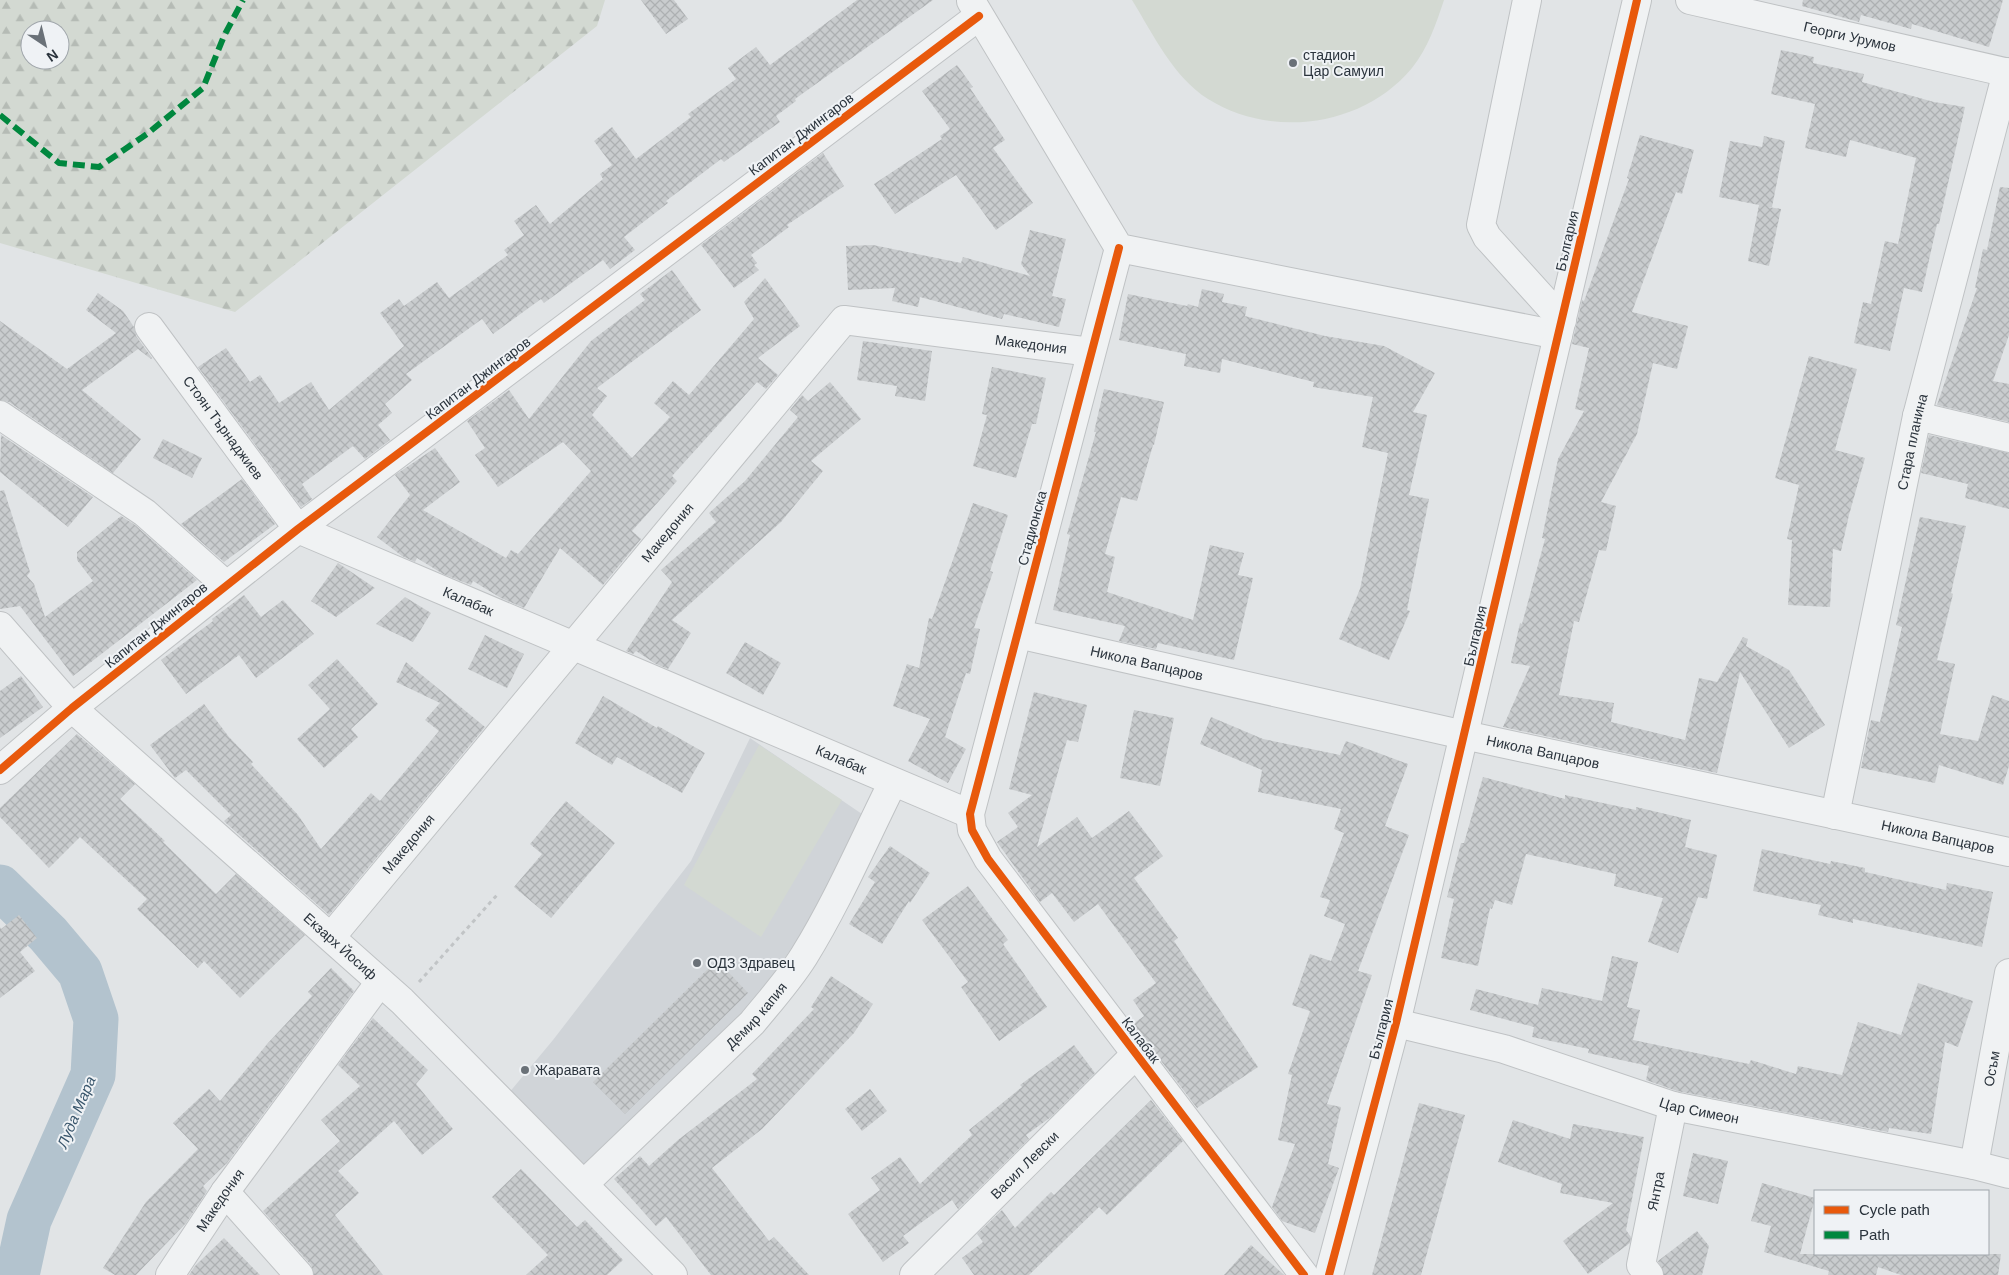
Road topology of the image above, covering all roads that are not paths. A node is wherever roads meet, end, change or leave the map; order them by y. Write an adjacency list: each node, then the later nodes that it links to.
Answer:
1 (1527, 0): 8 (street)
2 (1637, 0): 8 (street, България)
3 (1690, 0): 5 (street, Георги Урумов)
4 (975, 8): 6 (street); 13 (street, Капитан Джингаров)
5 (2008, 73): 11 (street, Стара планина)
6 (1119, 248): 8 (street); 9 (street, Стадионска)
7 (149, 327): 13 (street, Стоян Търнаджиев)
8 (1560, 327): 19 (street, България)
9 (1092, 352): 16 (street, Стадионска); 17 (street, Македония)
10 (0, 415): 14 (street)
11 (1917, 416): 12 (street); 23 (street, Стара планина)
12 (2009, 438)
13 (298, 529): 14 (street, Капитан Джингаров); 17 (street, Калабак)
14 (226, 585): 18 (street, Капитан Джингаров)
15 (0, 626): 18 (street, Екзарх Йосиф)
16 (1018, 634): 19 (street, Никола Вапцаров); 22 (street, Стадионска)
17 (574, 646): 21 (street, Калабак); 25 (street, Македония)
18 (72, 708): 20 (street, Капитан Джингаров); 25 (street, Екзарх Йосиф)
19 (1464, 735): 23 (street, Никола Вапцаров); 28 (street, България)
20 (0, 770)
21 (893, 782): 22 (street, Калабак); 33 (street, Демир капия)
22 (970, 814): 29 (street, Калабак)
23 (1835, 815): 24 (street, Никола Вапцаров)
24 (2009, 852)
25 (331, 937): 27 (street, Екзарх Йосиф)
26 (2009, 973): 31 (street, Осъм)
27 (380, 982): 33 (street, Екзарх Йосиф); 34 (street, Македония)
28 (1396, 1023): 30 (street, Цар Симеон); 41 (street, България)
29 (1136, 1054): 39 (street, Васил Левски); 40 (street, Калабак)
30 (1673, 1106): 31 (street, Цар Симеон); 35 (street, Янтра)
31 (1974, 1165): 32 (street, Цар Симеон)
32 (2009, 1174)
33 (584, 1184): 38 (street, Екзарх Йосиф)
34 (225, 1192): 36 (street, Македония); 37 (street)
35 (1640, 1272)
36 (170, 1275)
37 (299, 1275)
38 (673, 1275)
39 (914, 1275)
40 (1304, 1275)
41 (1329, 1275)

